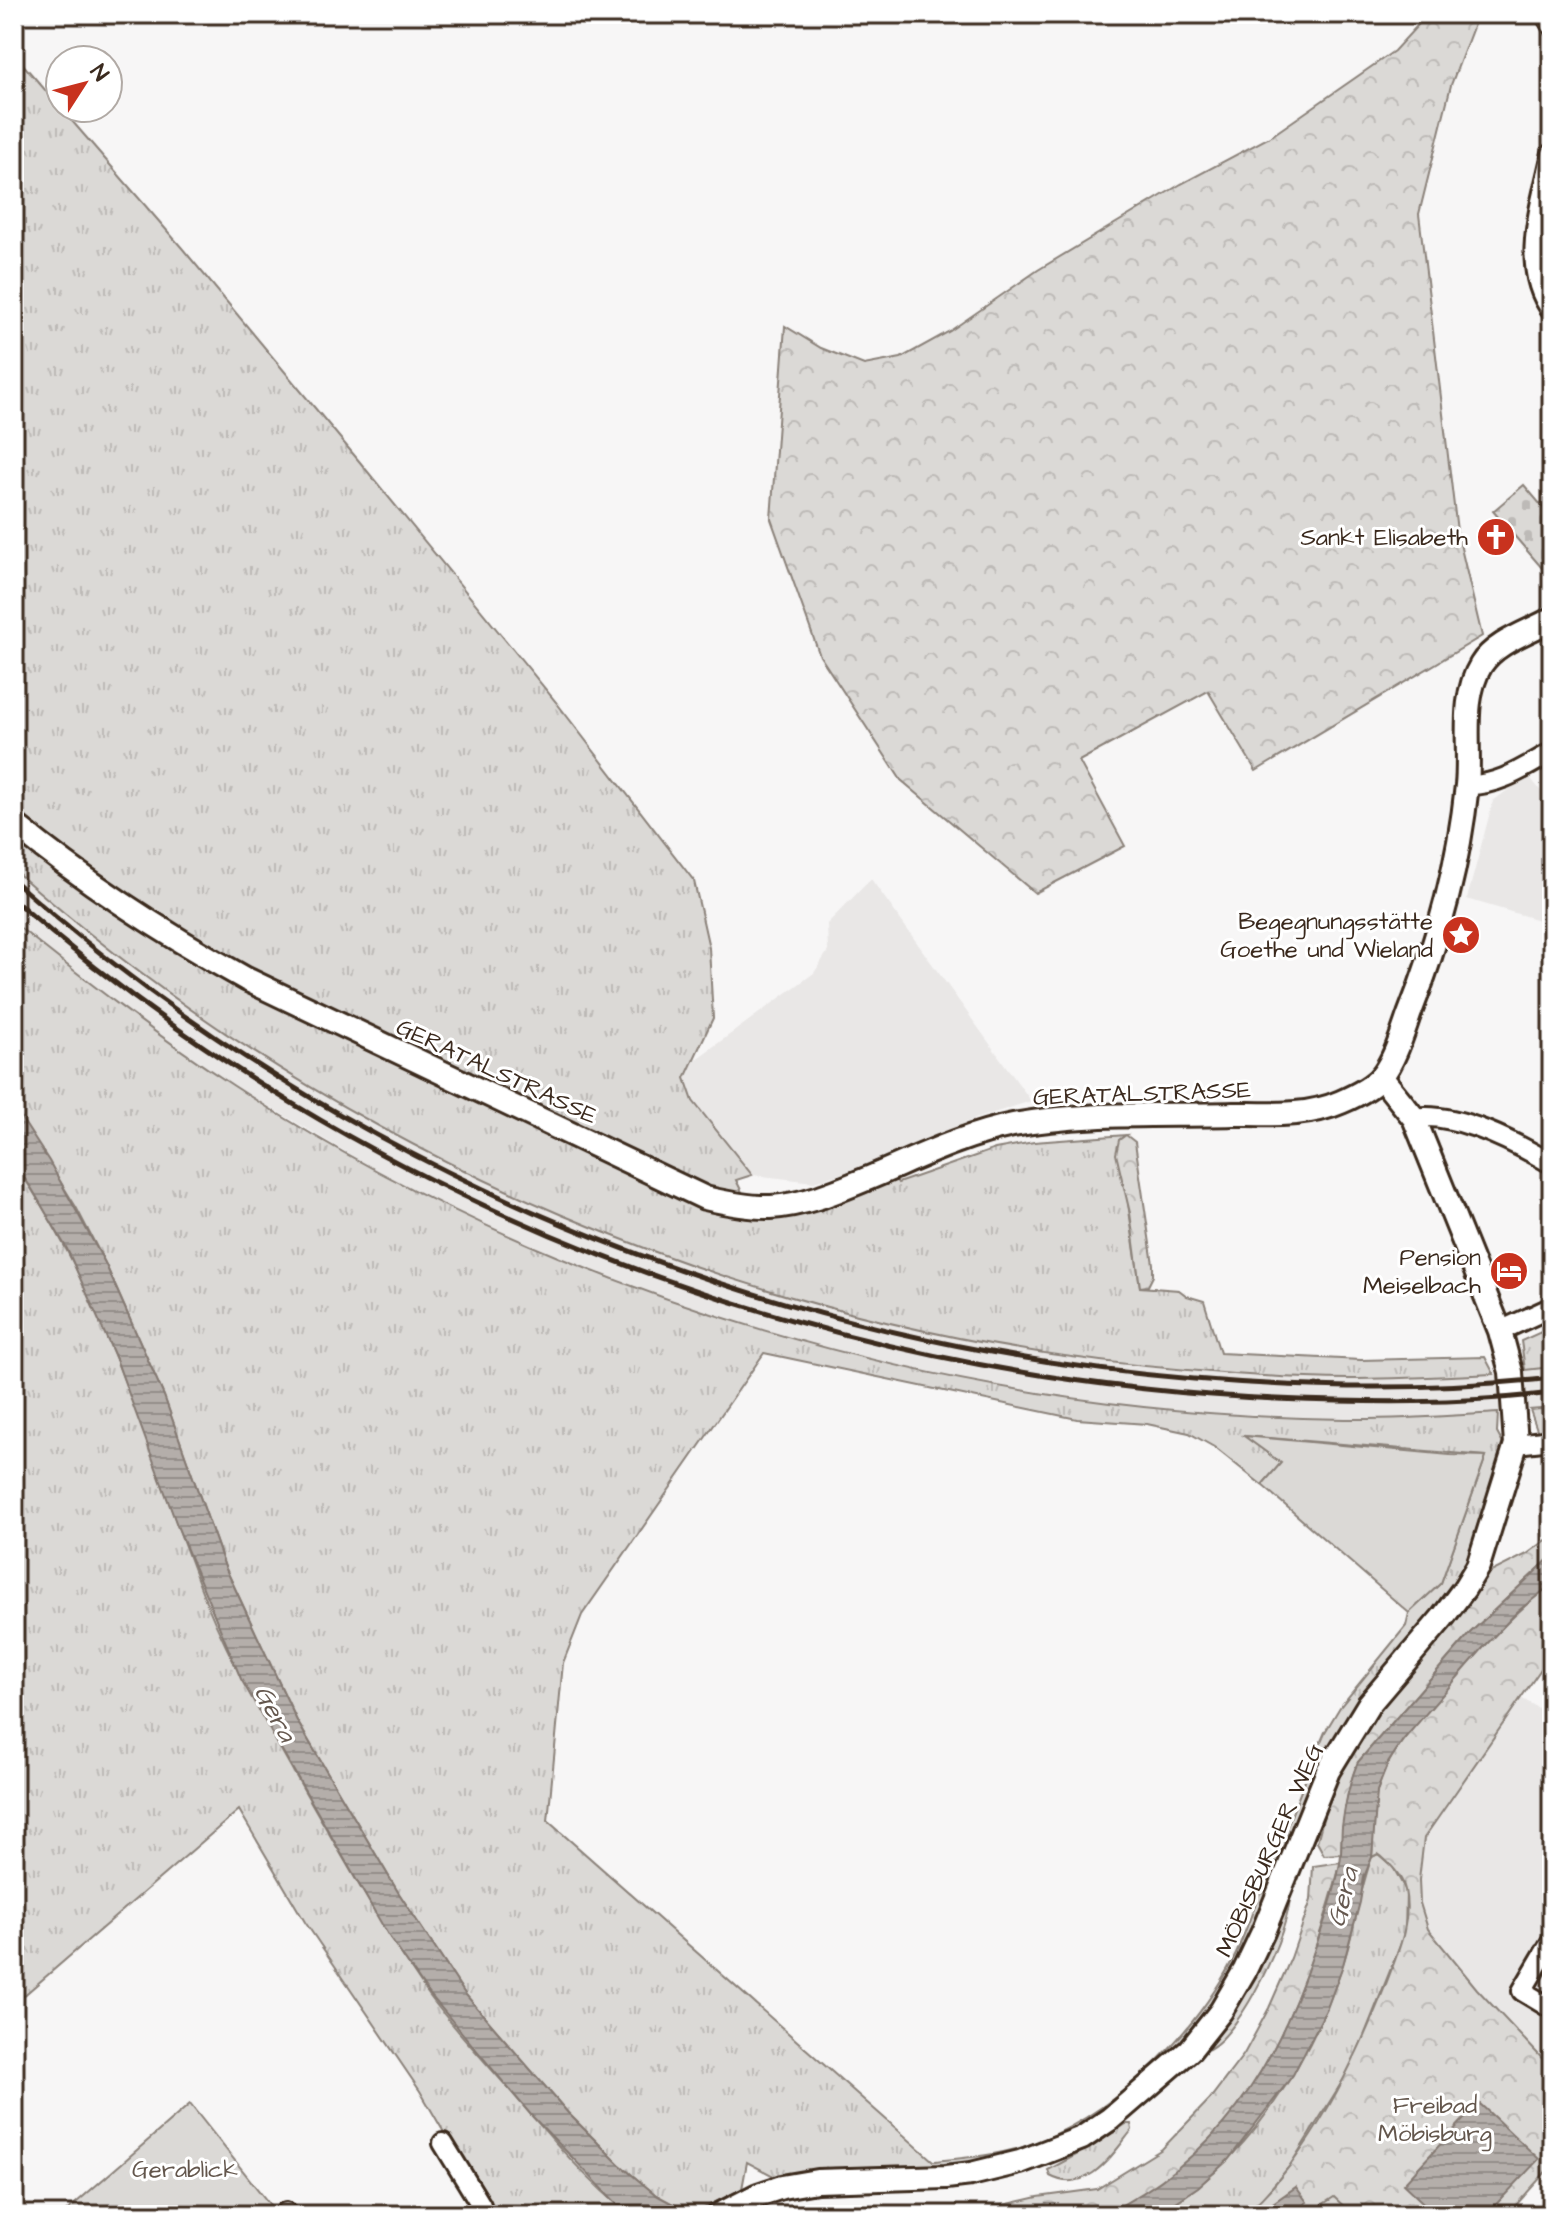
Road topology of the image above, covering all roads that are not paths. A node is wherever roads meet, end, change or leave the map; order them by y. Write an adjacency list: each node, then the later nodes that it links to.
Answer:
1 (1545, 14): 2 (street)
2 (1552, 26)
3 (1552, 153): 4 (street)
4 (1549, 183): 5 (street)
5 (1552, 311)
6 (1552, 619): 8 (street)
7 (1552, 752): 8 (street)
8 (1467, 785): 10 (street)
9 (14, 824): 10 (street, GERATALSTRASSE)
10 (1381, 1077): 11 (street, MÖBISBURGER WEG)
11 (1414, 1118): 12 (street); 14 (street, MÖBISBURGER WEG)
12 (1552, 1164)
13 (1552, 1307): 14 (street)
14 (1500, 1331): 16 (street, MÖBISBURGER WEG)
15 (1552, 1440): 16 (street)
16 (1516, 1444): 20 (street, MÖBISBURGER WEG)
17 (1552, 1940): 18 (street)
18 (1552, 2009)
19 (443, 2143): 21 (street)
20 (725, 2212)
21 (481, 2215)

